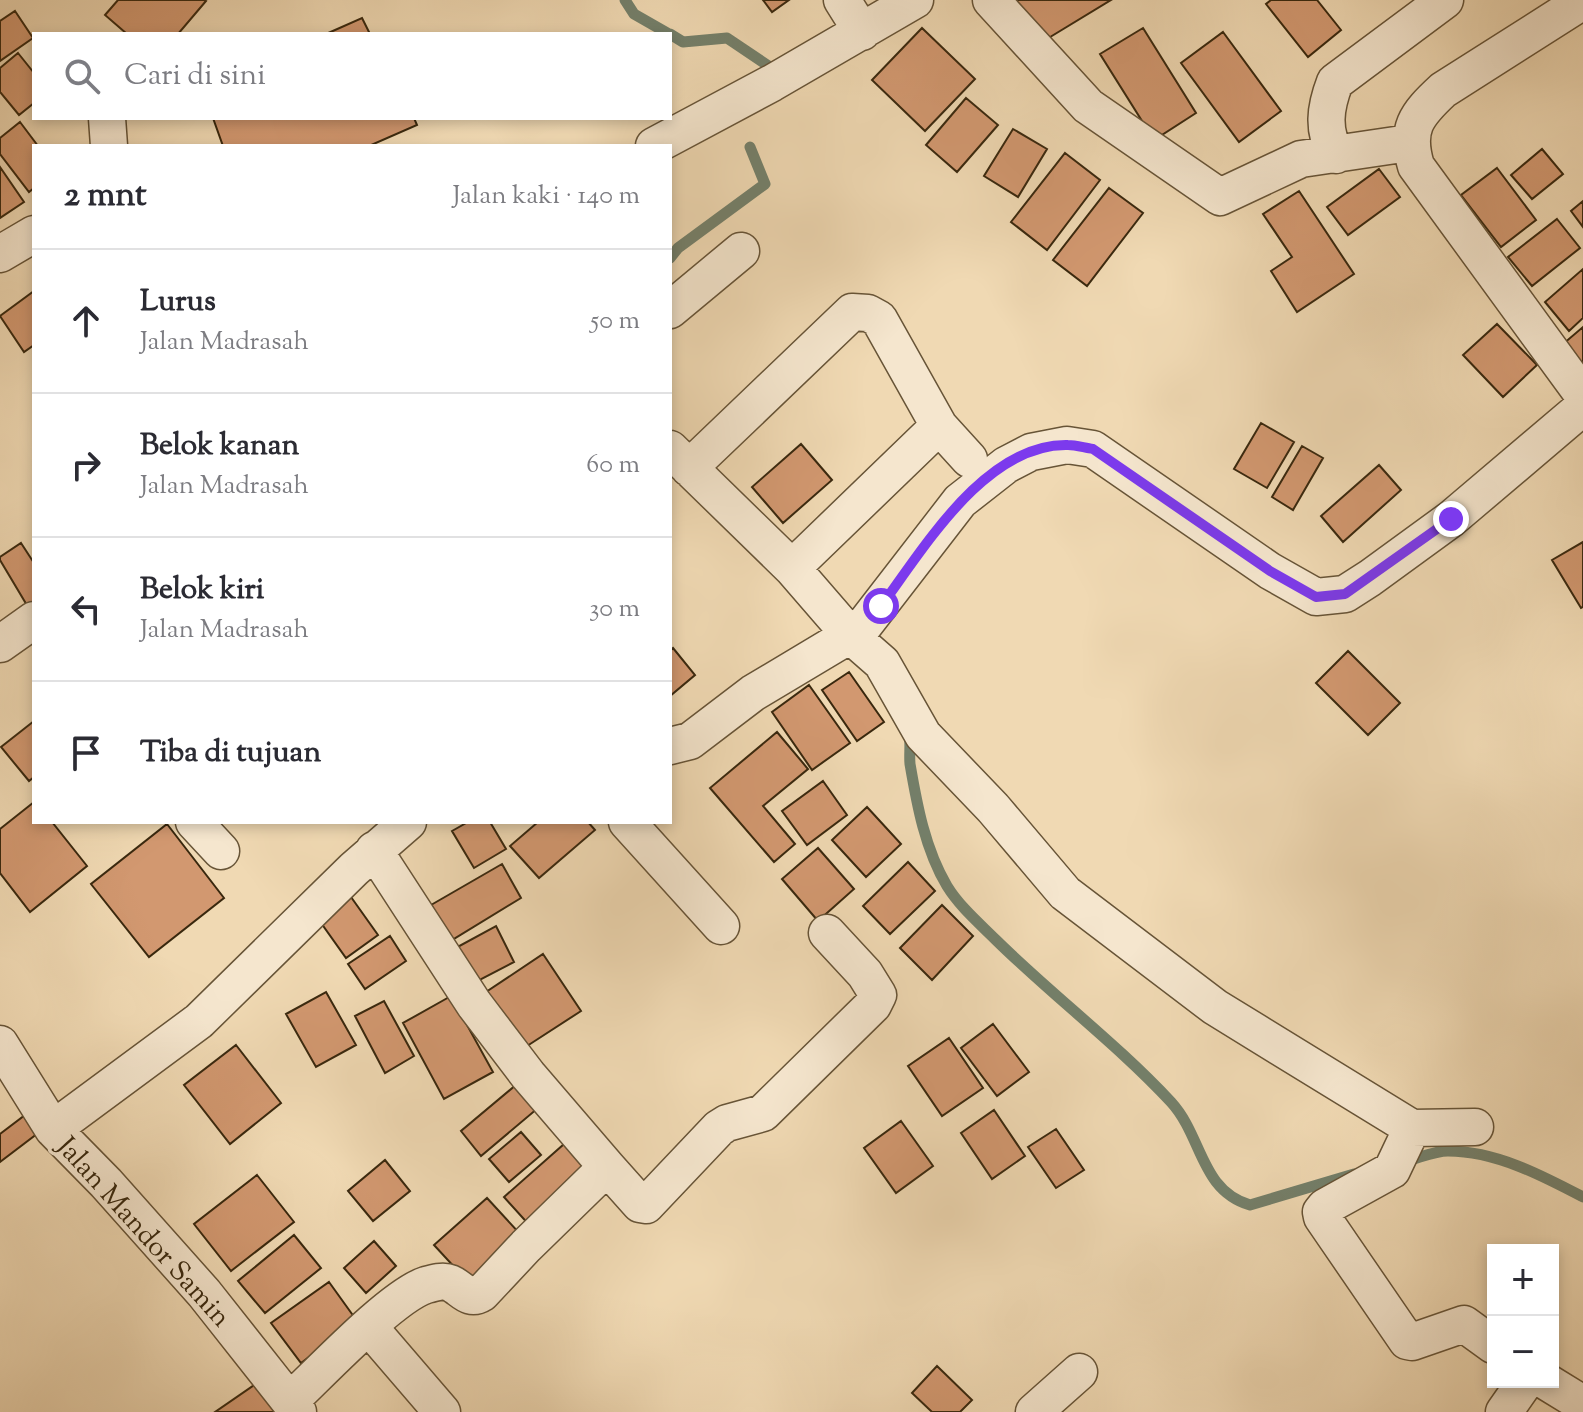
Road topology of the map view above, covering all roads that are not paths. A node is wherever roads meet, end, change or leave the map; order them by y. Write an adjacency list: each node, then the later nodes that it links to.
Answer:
1 (842, 0): 6 (street)
2 (915, 0): 6 (street)
3 (991, 0): 11 (street)
4 (1445, 0): 11 (street)
5 (1583, 1): 10 (street)
6 (862, 32): 9 (street)
7 (107, 120): 8 (street)
8 (109, 144)
9 (658, 144)
10 (1413, 154): 11 (street); 16 (street)
11 (1336, 155)
12 (32, 235): 14 (street)
13 (741, 251): 15 (street)
14 (0, 254)
15 (672, 308)
16 (1583, 395)
17 (1583, 407): 22 (street)
18 (939, 426): 19 (street); 20 (street); 21 (street)
19 (679, 458): 21 (street)
20 (969, 459)
21 (792, 568): 22 (street)
22 (850, 635): 23 (street); 34 (street)
23 (672, 746)
24 (196, 824): 28 (street)
25 (406, 824): 27 (street)
26 (629, 824): 29 (street)
27 (374, 850): 33 (street); 35 (street)
28 (221, 851)
29 (721, 926)
30 (827, 933): 35 (street)
31 (0, 1044): 33 (street, Jalan Mandor Samin)
32 (1475, 1127): 34 (street)
33 (53, 1129): 42 (street, Jalan Mandor Samin)
34 (1403, 1146): 37 (street)
35 (607, 1167): 36 (street)
36 (369, 1327): 42 (street); 43 (street)
37 (1487, 1341)
38 (1079, 1372): 44 (street)
39 (1521, 1388): 45 (street)
40 (1557, 1388): 41 (street)
41 (1583, 1404)
42 (295, 1406)
43 (442, 1412)
44 (1034, 1412)
45 (1504, 1412)

